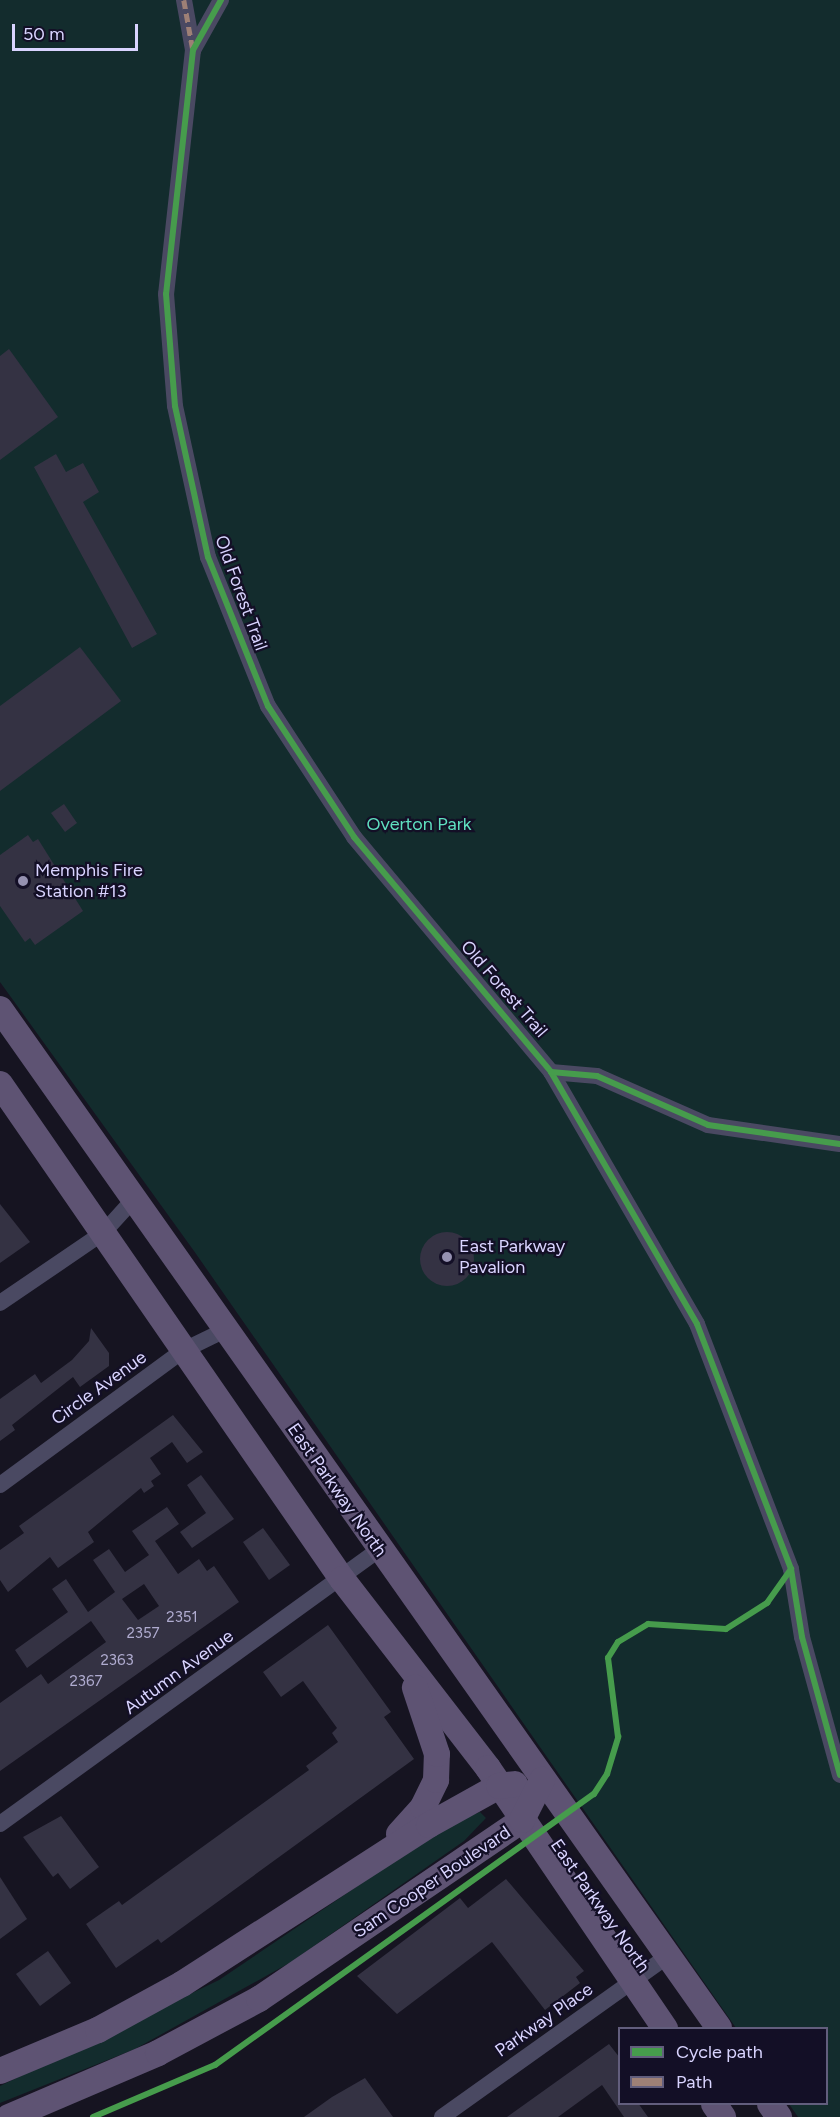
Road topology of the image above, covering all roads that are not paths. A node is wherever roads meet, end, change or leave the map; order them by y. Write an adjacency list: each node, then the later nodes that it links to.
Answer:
1 (184, 0): 3 (street)
2 (221, 0): 3 (street, Old Forest Trail)
3 (193, 50): 5 (street, Old Forest Trail)
4 (0, 1009): 8 (main road, East Parkway North)
5 (551, 1072): 7 (street); 17 (street, Old Forest Trail)
6 (0, 1084): 9 (main road, East Parkway North)
7 (840, 1144)
8 (133, 1200): 9 (street); 11 (main road, East Parkway North)
9 (104, 1232): 10 (street); 12 (main road, East Parkway North)
10 (0, 1303)
11 (225, 1330): 12 (street, Circle Avenue); 14 (main road, East Parkway North)
12 (184, 1350): 13 (street, Circle Avenue); 15 (main road, East Parkway North)
13 (0, 1485)
14 (379, 1550): 15 (street, Autumn Avenue); 18 (main road, East Parkway North)
15 (342, 1579): 16 (main road, East Parkway North); 21 (street, Autumn Avenue)
16 (402, 1658): 19 (main road, East Parkway North); 22 (main road)
17 (840, 1775)
18 (542, 1780): 19 (main road); 20 (main road, Sam Cooper Boulevard); 23 (main road, East Parkway North)
19 (499, 1786): 20 (main road, East Parkway North); 22 (main road)
20 (522, 1820): 24 (main road, East Parkway North); 28 (main road, Sam Cooper Boulevard)
21 (0, 1824)
22 (374, 1862): 27 (main road)
23 (669, 1955): 24 (street, Parkway Place); 26 (main road, East Parkway North)
24 (633, 1980): 25 (main road, East Parkway North); 29 (street, Parkway Place)
25 (664, 2027)
26 (718, 2027)
27 (0, 2071)
28 (9, 2117)
29 (441, 2117)

